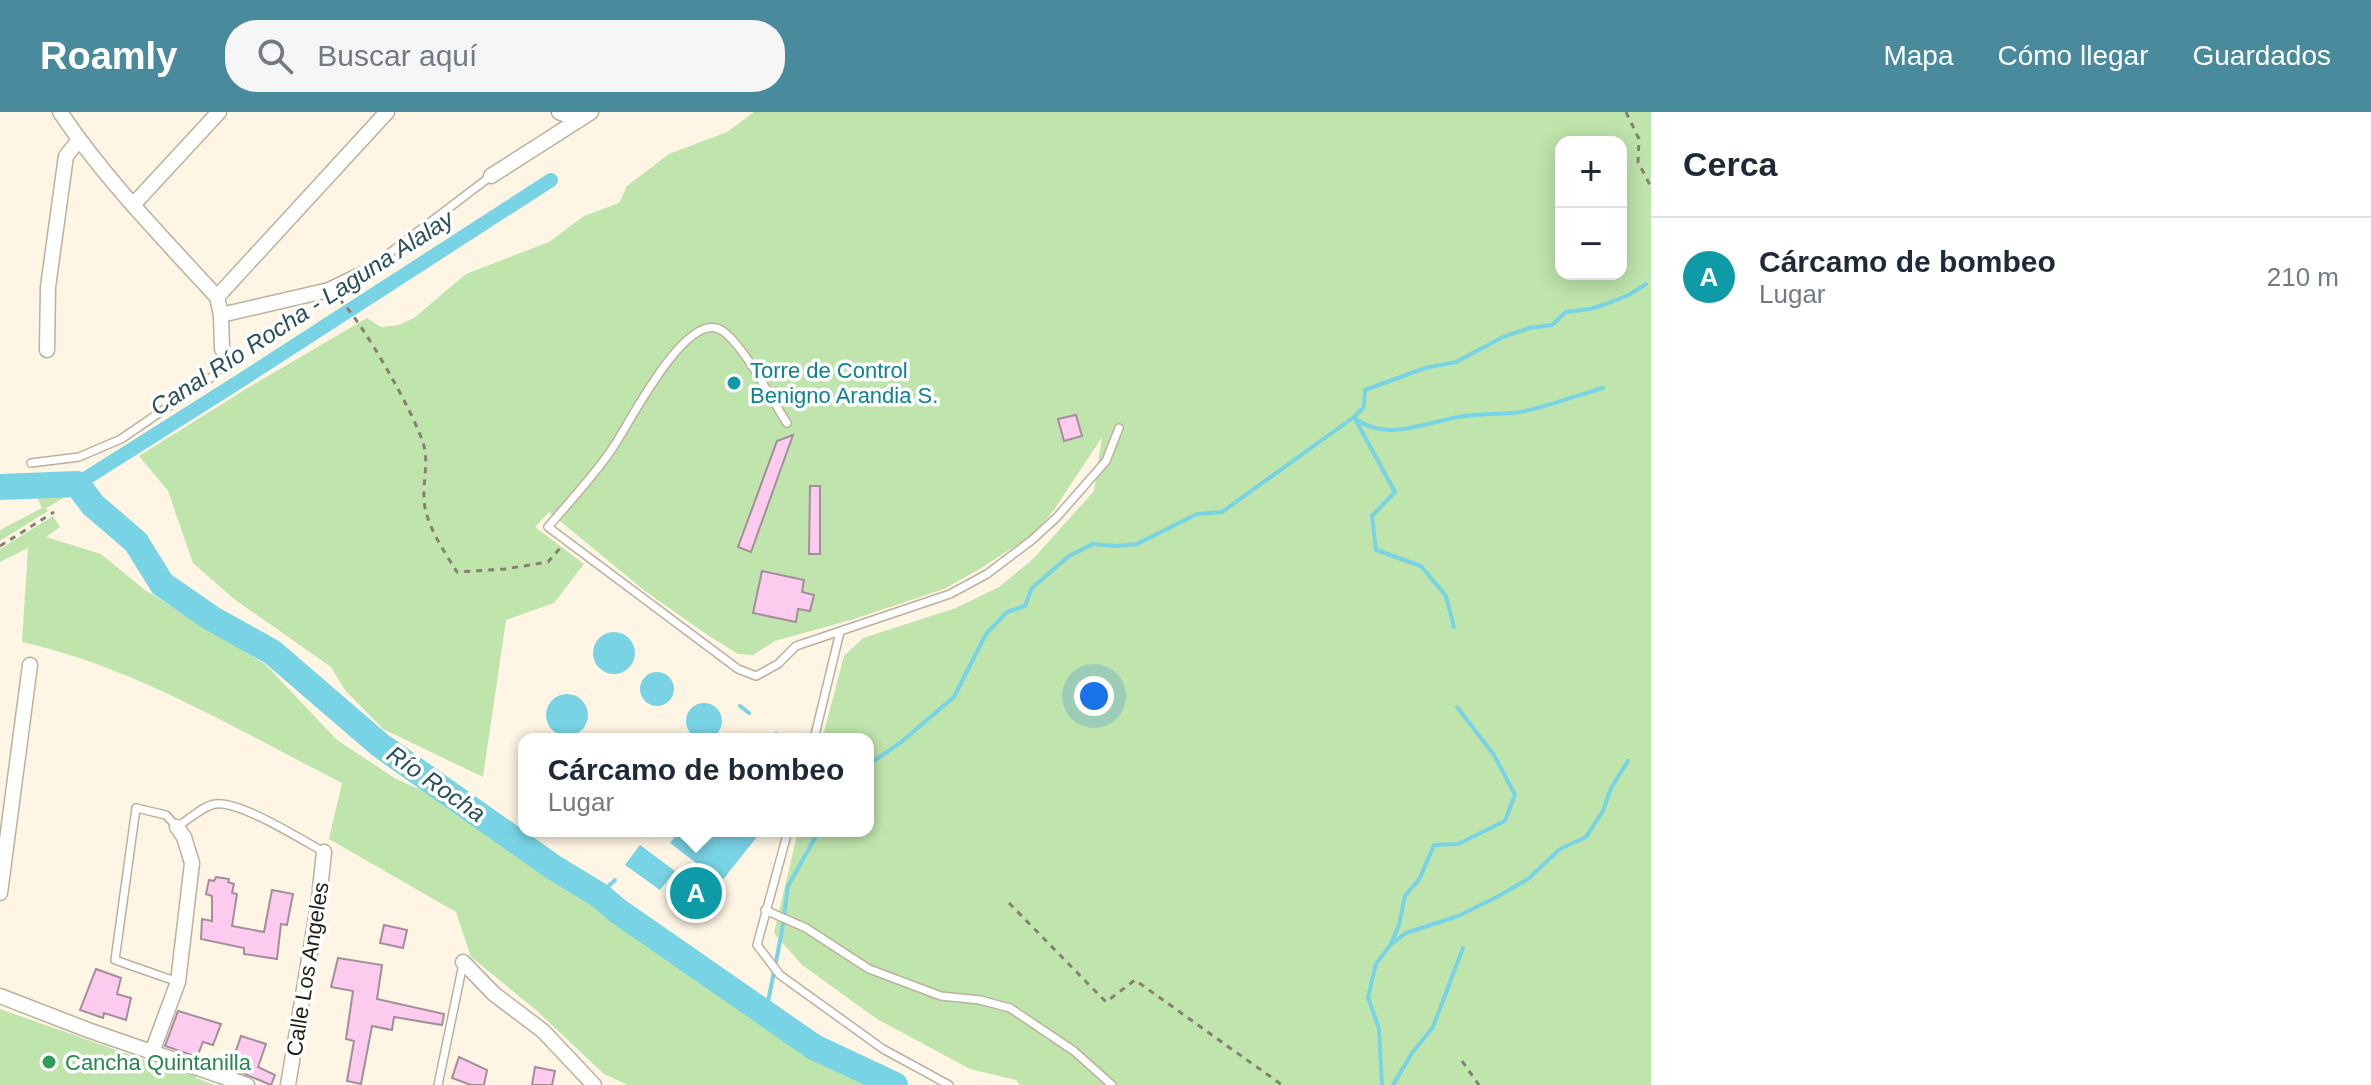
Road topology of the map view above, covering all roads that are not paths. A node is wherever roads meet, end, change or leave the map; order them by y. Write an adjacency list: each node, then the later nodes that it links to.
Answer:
1 (60, 112): 6 (street)
2 (219, 112): 8 (street)
3 (387, 112): 10 (street)
4 (559, 112): 5 (street)
5 (585, 116): 7 (street)
6 (79, 140): 8 (street); 13 (street)
7 (491, 176): 9 (lane)
8 (133, 205): 10 (street)
9 (362, 274): 11 (street)
10 (217, 297): 11 (street)
11 (221, 315): 12 (street)
12 (222, 349): 16 (lane)
13 (47, 350)
14 (787, 423): 17 (lane)
15 (1119, 428): 17 (lane)
16 (31, 463)
17 (840, 632): 19 (lane)
18 (30, 665): 23 (street)
19 (815, 733)
20 (177, 827): 22 (lane); 26 (street); 26 (lane)
21 (786, 837): 24 (lane)
22 (324, 852): 30 (street, Calle Los Angeles)
23 (0, 893)
24 (765, 910): 33 (lane); 34 (lane)
25 (463, 962): 31 (lane); 32 (street)
26 (178, 982): 28 (street)
27 (0, 996): 28 (street)
28 (152, 1052): 29 (street)
29 (247, 1085)
30 (288, 1085)
31 (438, 1085)
32 (594, 1085)
33 (949, 1085)
34 (1112, 1085)

